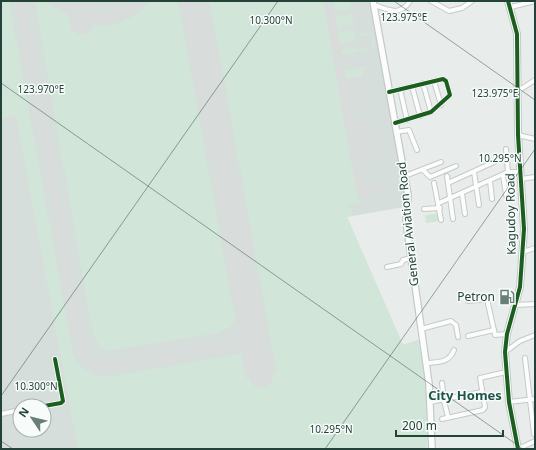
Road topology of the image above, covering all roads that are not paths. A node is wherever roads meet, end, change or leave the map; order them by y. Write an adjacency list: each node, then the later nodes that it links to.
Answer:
1 (410, 1): 6 (street)
2 (432, 1): 3 (street)
3 (472, 1)
4 (508, 1): 7 (street, Kagudoy Road)
5 (535, 1): 7 (street)
6 (374, 3): 14 (street, General Aviation Road)
7 (511, 7): 13 (street, Kagudoy Road)
8 (535, 80): 13 (street)
9 (434, 81): 10 (street); 15 (street); 15 (street)
10 (423, 84): 11 (street); 16 (street)
11 (412, 86): 12 (street); 17 (street)
12 (400, 89): 14 (street); 18 (street)
13 (518, 91): 21 (street, Kagudoy Road)
14 (389, 92): 19 (street, General Aviation Road)
15 (441, 105): 16 (street)
16 (431, 112): 17 (street)
17 (420, 116): 18 (street)
18 (407, 120): 19 (street)
19 (395, 123): 20 (street, General Aviation Road)
20 (396, 132): 23 (street); 33 (street, General Aviation Road)
21 (518, 135): 22 (street); 31 (street, Kagudoy Road)
22 (535, 139)
23 (417, 150)
24 (506, 150): 25 (street)
25 (506, 157): 29 (street); 30 (street)
26 (441, 162): 28 (street)
27 (456, 166): 28 (street)
28 (423, 170): 33 (street)
29 (474, 172): 39 (street); 40 (street)
30 (508, 172): 31 (street); 32 (street)
31 (520, 172): 36 (street, Kagudoy Road)
32 (503, 175): 37 (street); 42 (street)
33 (405, 176): 54 (street, General Aviation Road)
34 (447, 176): 39 (street)
35 (535, 176): 36 (street)
36 (521, 179): 53 (street, Kagudoy Road)
37 (490, 181): 40 (street); 44 (street)
38 (434, 183): 45 (street)
39 (448, 183): 43 (street)
40 (476, 187): 41 (street); 46 (street)
41 (462, 194): 43 (street); 49 (street)
42 (506, 195)
43 (451, 198): 45 (street); 50 (street)
44 (492, 199)
45 (439, 203): 47 (street)
46 (479, 205)
47 (440, 208): 48 (street); 51 (street)
48 (424, 209)
49 (465, 214)
50 (453, 219)
51 (441, 220)
52 (535, 248): 53 (street)
53 (523, 252): 58 (street, Kagudoy Road)
54 (411, 258): 55 (street); 59 (street, General Aviation Road)
55 (387, 267)
56 (468, 301): 60 (street)
57 (535, 304): 58 (street)
58 (516, 305): 61 (street, Kagudoy Road)
59 (421, 329): 64 (street); 69 (street, General Aviation Road)
60 (494, 330): 61 (street); 63 (street)
61 (507, 334): 66 (street, Kagudoy Road)
62 (535, 334): 66 (street)
63 (468, 336)
64 (458, 337)
65 (454, 350): 69 (street)
66 (506, 352): 70 (street, Kagudoy Road)
67 (525, 358): 73 (street)
68 (55, 359): 78 (street)
69 (427, 363): 76 (street, General Aviation Road)
70 (506, 372): 72 (street); 77 (street, Kagudoy Road)
71 (442, 383): 75 (street)
72 (482, 392): 75 (street); 81 (street)
73 (530, 399): 74 (street); 77 (street); 83 (street)
74 (535, 399)
75 (444, 401): 76 (street); 81 (street)
76 (430, 402): 85 (street, General Aviation Road)
77 (509, 402): 86 (street, Kagudoy Road)
78 (52, 405)
79 (12, 412): 80 (street)
80 (1, 414)
81 (448, 418): 82 (street)
82 (442, 419)
83 (534, 434)
84 (535, 441): 86 (street)
85 (432, 449)
86 (518, 449)

